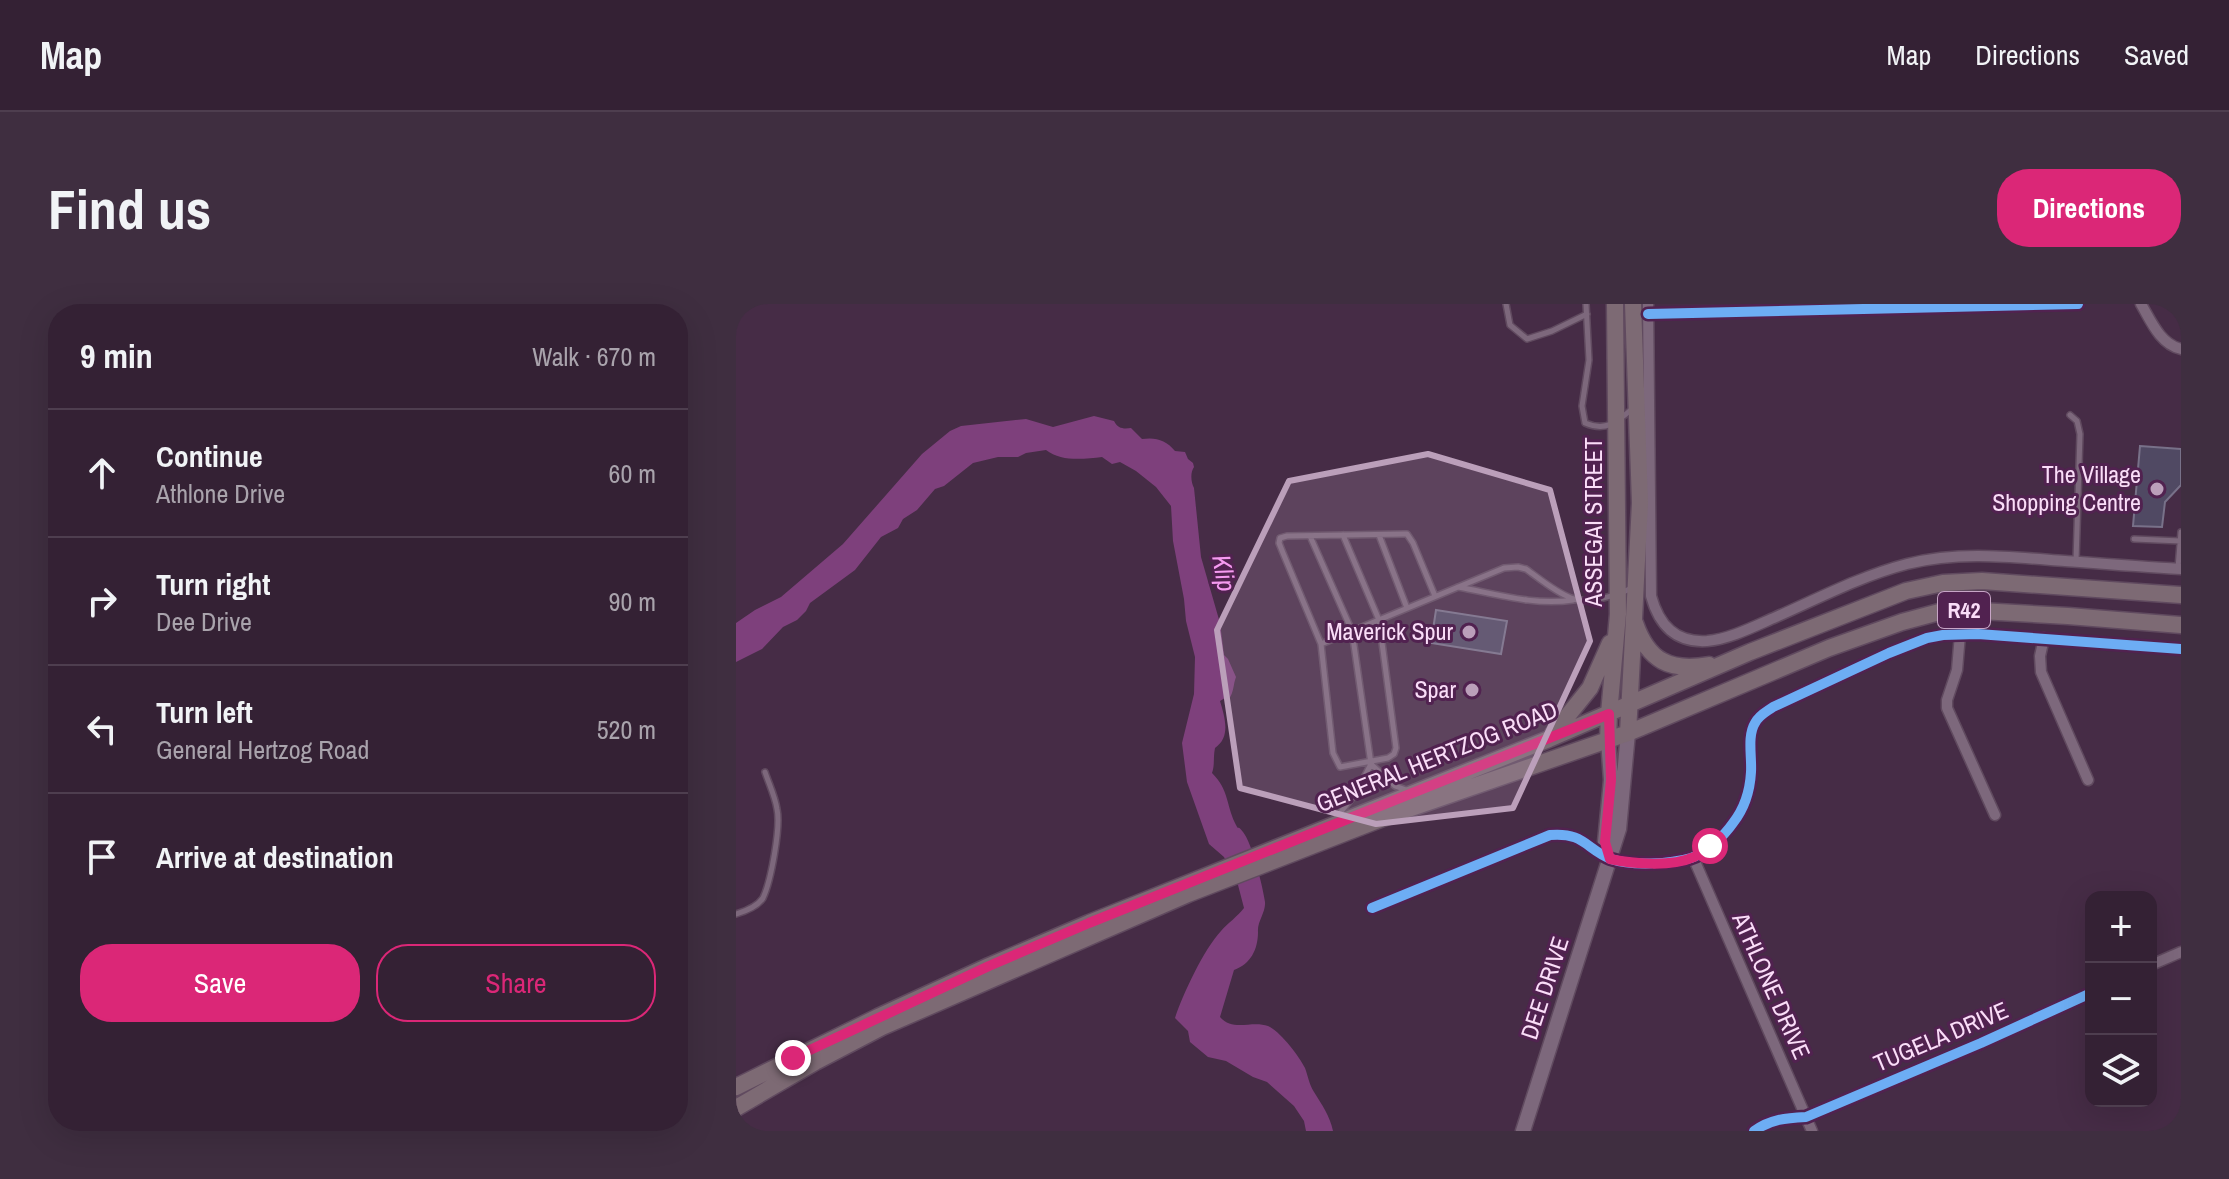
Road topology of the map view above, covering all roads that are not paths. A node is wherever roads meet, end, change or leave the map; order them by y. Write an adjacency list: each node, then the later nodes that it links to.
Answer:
1 (1506, 304): 9 (lane)
2 (1586, 304): 9 (lane)
3 (1615, 304): 13 (main road, ASSEGAI STREET)
4 (1633, 304): 11 (main road, ASSEGAI STREET)
5 (2078, 304): 7 (street)
6 (2141, 304): 10 (street)
7 (1844, 307): 8 (street)
8 (1648, 309): 20 (street)
9 (1587, 314): 13 (lane)
10 (2181, 349)
11 (1636, 406): 13 (lane); 22 (main road, ASSEGAI STREET)
12 (2070, 415): 20 (lane)
13 (1617, 422): 24 (main road, ASSEGAI STREET)
14 (2181, 532): 19 (lane)
15 (1343, 535): 16 (lane); 17 (lane); 30 (lane)
16 (1379, 535): 26 (lane); 28 (lane)
17 (1310, 536): 33 (lane); 36 (lane)
18 (2134, 539): 19 (lane)
19 (2181, 541): 21 (lane)
20 (2076, 562): 21 (street)
21 (2179, 569)
22 (1635, 586): 24 (lane); 29 (main road, ASSEGAI STREET)
23 (1457, 587): 26 (lane); 27 (lane); 27 (lane)
24 (1618, 594): 27 (lane); 32 (main road, ASSEGAI STREET)
25 (2181, 595): 38 (main road, GENERAL HERTZOG ROAD / R42)
26 (1435, 596): 28 (lane)
27 (1573, 600)
28 (1407, 608): 30 (lane)
29 (1633, 618): 38 (main road); 39 (main road, ASSEGAI STREET)
30 (1379, 620): 33 (lane); 44 (lane)
31 (2181, 625): 41 (main road, GENERAL HERTZOG ROAD / R42)
32 (1618, 628): 40 (main road, ASSEGAI STREET); 42 (main road)
33 (1352, 631): 36 (lane); 44 (lane)
34 (1960, 634): 35 (street); 48 (street); 51 (street)
35 (2044, 638): 37 (street); 46 (street)
36 (1321, 644): 44 (lane)
37 (2181, 649)
38 (1735, 659): 39 (main road, GENERAL HERTZOG ROAD / R42)
39 (1630, 705): 40 (main road, GENERAL HERTZOG ROAD / R42); 41 (main road, ASSEGAI STREET)
40 (1609, 714): 42 (main road, GENERAL HERTZOG ROAD / R42); 43 (main road, ASSEGAI STREET)
41 (1628, 733): 43 (main road, GENERAL HERTZOG ROAD / R42); 52 (street, DEE DRIVE)
42 (1549, 739): 47 (main road, GENERAL HERTZOG ROAD / R42)
43 (1608, 740): 50 (main road, GENERAL HERTZOG ROAD / R42); 52 (street, DEE DRIVE)
44 (1371, 763): 47 (lane); 49 (lane)
45 (765, 772): 55 (lane)
46 (2088, 780)
47 (1416, 792): 49 (main road, GENERAL HERTZOG ROAD / R42)
48 (1995, 815)
49 (1330, 826): 50 (main road, GENERAL HERTZOG ROAD / R42)
50 (1288, 849): 53 (main road, GENERAL HERTZOG ROAD / R42)
51 (1693, 857): 52 (street); 61 (street, ATHLONE DRIVE)
52 (1610, 859): 54 (street); 62 (street, DEE DRIVE)
53 (1186, 889): 59 (main road, GENERAL HERTZOG ROAD / R42); 60 (main road, GENERAL HERTZOG ROAD / R42)
54 (1372, 908)
55 (736, 914)
56 (2181, 952): 57 (street)
57 (2156, 963)
58 (2085, 996): 61 (street, TUGELA DRIVE)
59 (736, 1087)
60 (736, 1108)
61 (1806, 1117): 63 (street, TUGELA DRIVE); 64 (street, ATHLONE DRIVE)
62 (1523, 1131)
63 (1754, 1131)
64 (1812, 1131)

